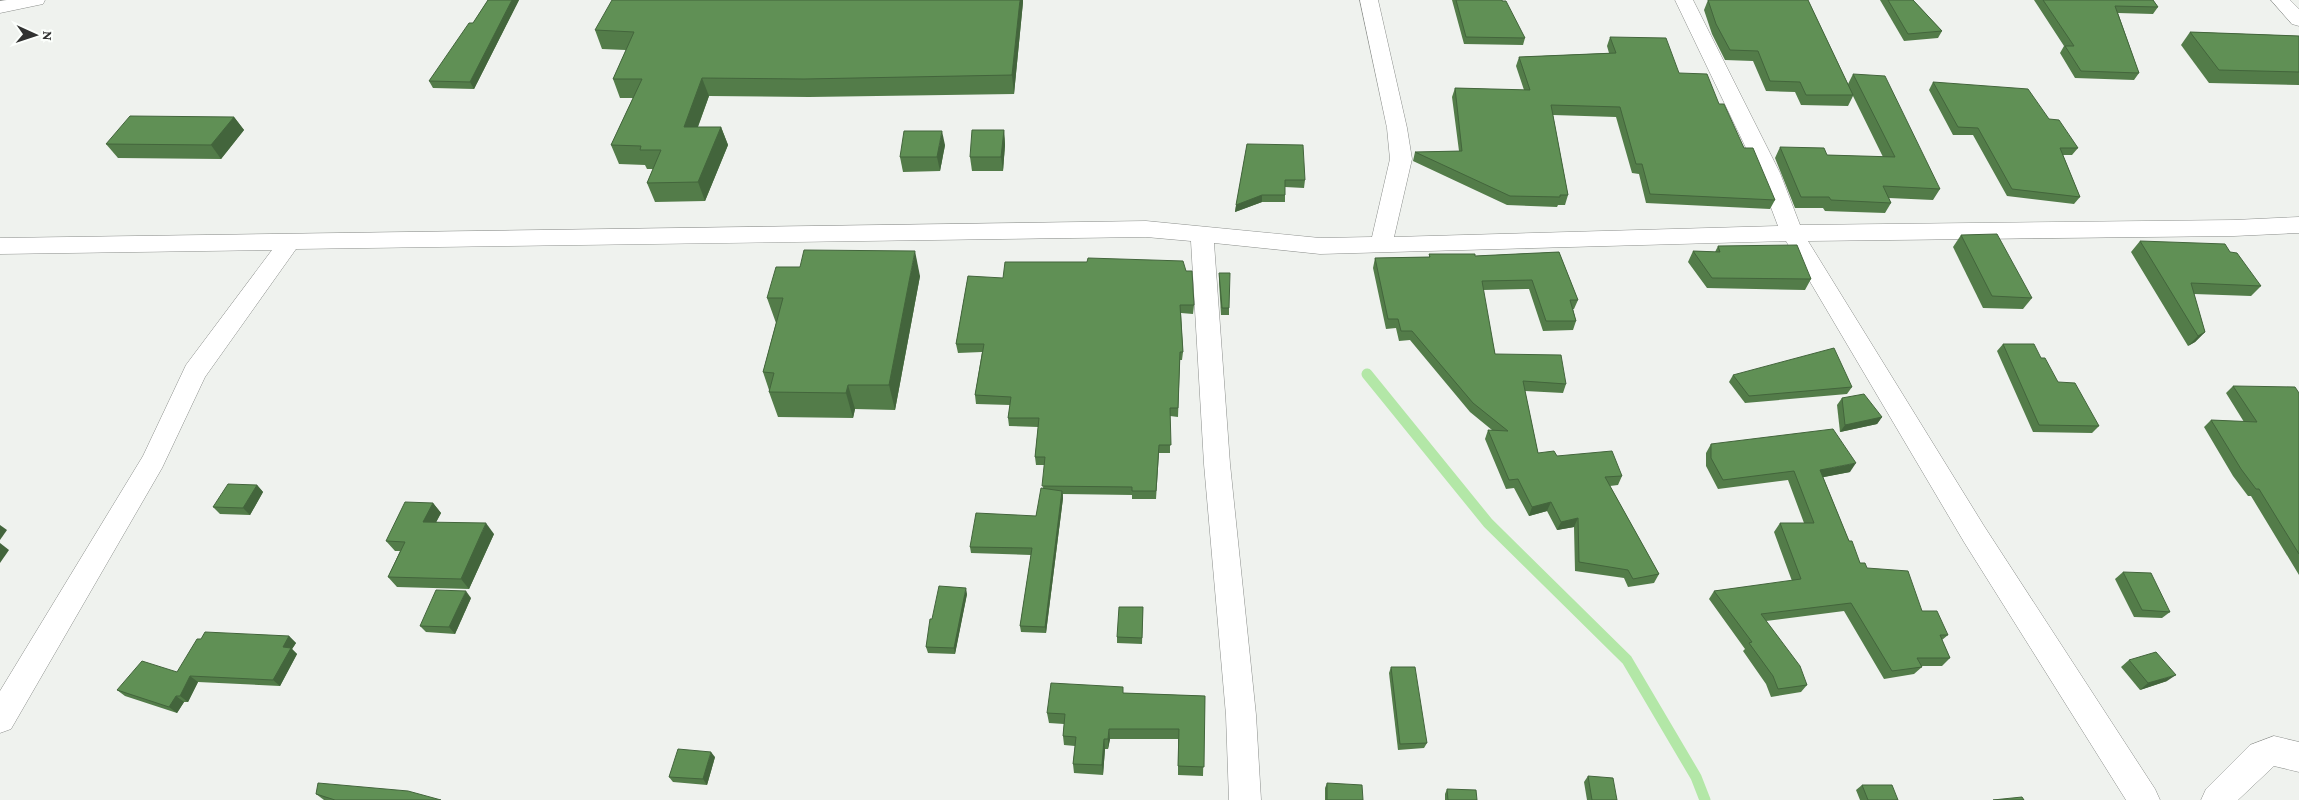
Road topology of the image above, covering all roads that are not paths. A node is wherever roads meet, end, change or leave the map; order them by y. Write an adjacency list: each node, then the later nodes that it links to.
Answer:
1 (36, 0): 5 (street)
2 (1369, 0): 11 (street)
3 (1684, 0): 8 (street)
4 (2280, 0): 6 (street)
5 (0, 7)
6 (2299, 20)
7 (2299, 225): 8 (street)
8 (1792, 233): 11 (street); 15 (street)
9 (1202, 234): 10 (street); 11 (street); 16 (street)
10 (289, 243): 12 (street); 13 (street)
11 (1381, 245)
12 (0, 246)
13 (0, 719)
14 (2299, 757): 17 (street)
15 (2145, 799)
16 (1245, 800)
17 (2217, 800)

